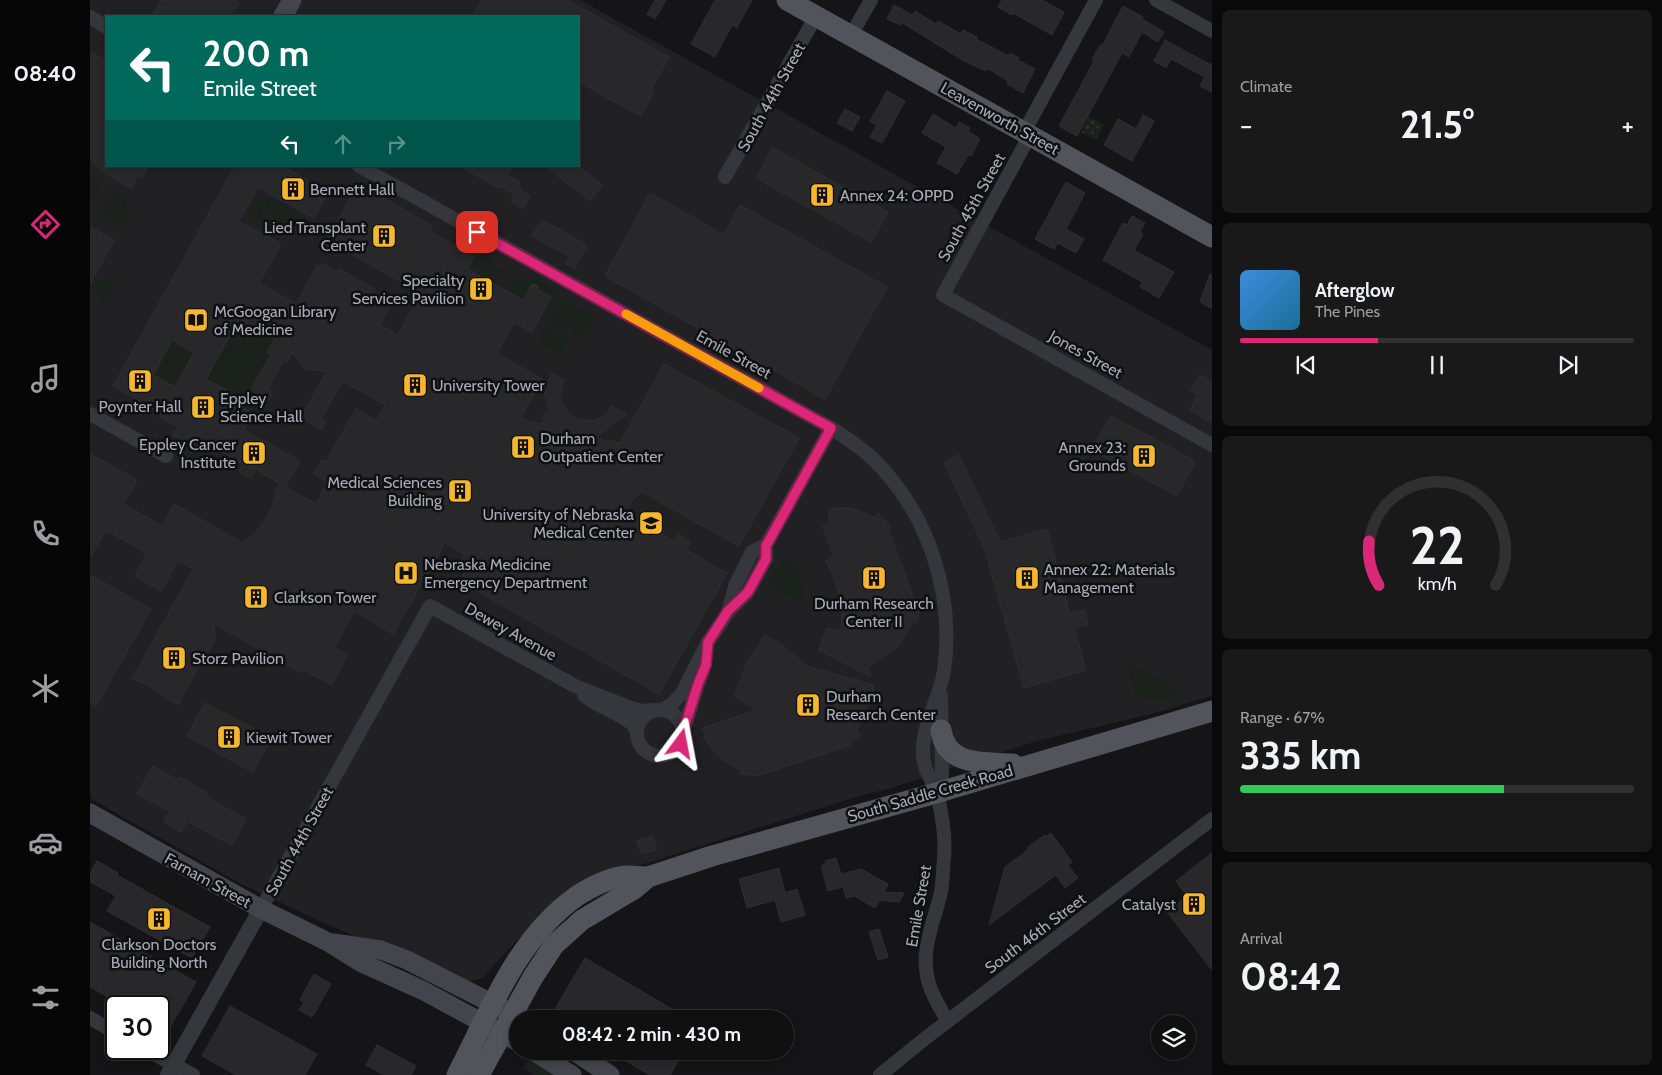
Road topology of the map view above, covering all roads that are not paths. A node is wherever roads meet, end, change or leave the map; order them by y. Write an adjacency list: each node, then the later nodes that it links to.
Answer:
1 (292, 0): 6 (main road)
2 (787, 0): 7 (main road, Leavenworth Street)
3 (870, 0): 11 (street)
4 (1156, 0): 10 (street)
5 (1094, 1): 12 (street, South 45th Street)
6 (284, 15)
7 (816, 16): 11 (main road, Leavenworth Street); 14 (street, South 44th Street)
8 (90, 17): 9 (street)
9 (105, 26)
10 (1212, 31)
11 (851, 36): 12 (main road, Leavenworth Street)
12 (1027, 134): 15 (main road, Leavenworth Street); 16 (street, South 45th Street)
13 (361, 167): 18 (street, Emile Street)
14 (725, 177)
15 (1212, 237)
16 (943, 295): 19 (street, Jones Street)
17 (90, 414): 20 (street)
18 (831, 428): 22 (street); 23 (street, Emile Street)
19 (1212, 445)
20 (166, 456)
21 (430, 606): 24 (street, Dewey Avenue); 35 (street, South 44th Street)
22 (708, 642): 25 (street); 27 (street)
23 (941, 685): 28 (street, Emile Street); 31 (street, Emile Street)
24 (574, 686): 25 (street, Dewey Avenue); 29 (street, Dewey Avenue)
25 (658, 710): 27 (street); 29 (street)
26 (1212, 711): 30 (main road, South Saddle Creek Road)
27 (684, 729): 29 (street)
28 (941, 730): 30 (main road); 31 (street, Emile Street)
29 (637, 734)
30 (1028, 764): 31 (main road, South Saddle Creek Road)
31 (936, 793): 34 (main road, South Saddle Creek Road); 41 (street, Emile Street)
32 (90, 813): 35 (main road, Farnam Street)
33 (1212, 819): 41 (street, South 46th Street)
34 (648, 877): 37 (main road, South Saddle Creek Road); 38 (main road, South Saddle Creek Road)
35 (261, 909): 36 (main road, Farnam Street); 47 (street, South 44th Street)
36 (328, 942): 37 (main road, Farnam Street); 43 (main road, Farnam Street)
37 (494, 1004): 39 (main road, Farnam Street); 43 (main road, South Saddle Creek Road)
38 (519, 1010)
39 (509, 1012)
40 (90, 1018): 42 (street)
41 (948, 1021): 53 (street, South 46th Street)
42 (105, 1026)
43 (501, 1033): 49 (main road, South Saddle Creek Road); 50 (main road, South Saddle Creek Road)
44 (159, 1060): 47 (street)
45 (548, 1060): 51 (main road)
46 (588, 1060): 52 (main road)
47 (171, 1070): 48 (street)
48 (193, 1075)
49 (457, 1075)
50 (479, 1075)
51 (572, 1075)
52 (610, 1075)
53 (880, 1075)

